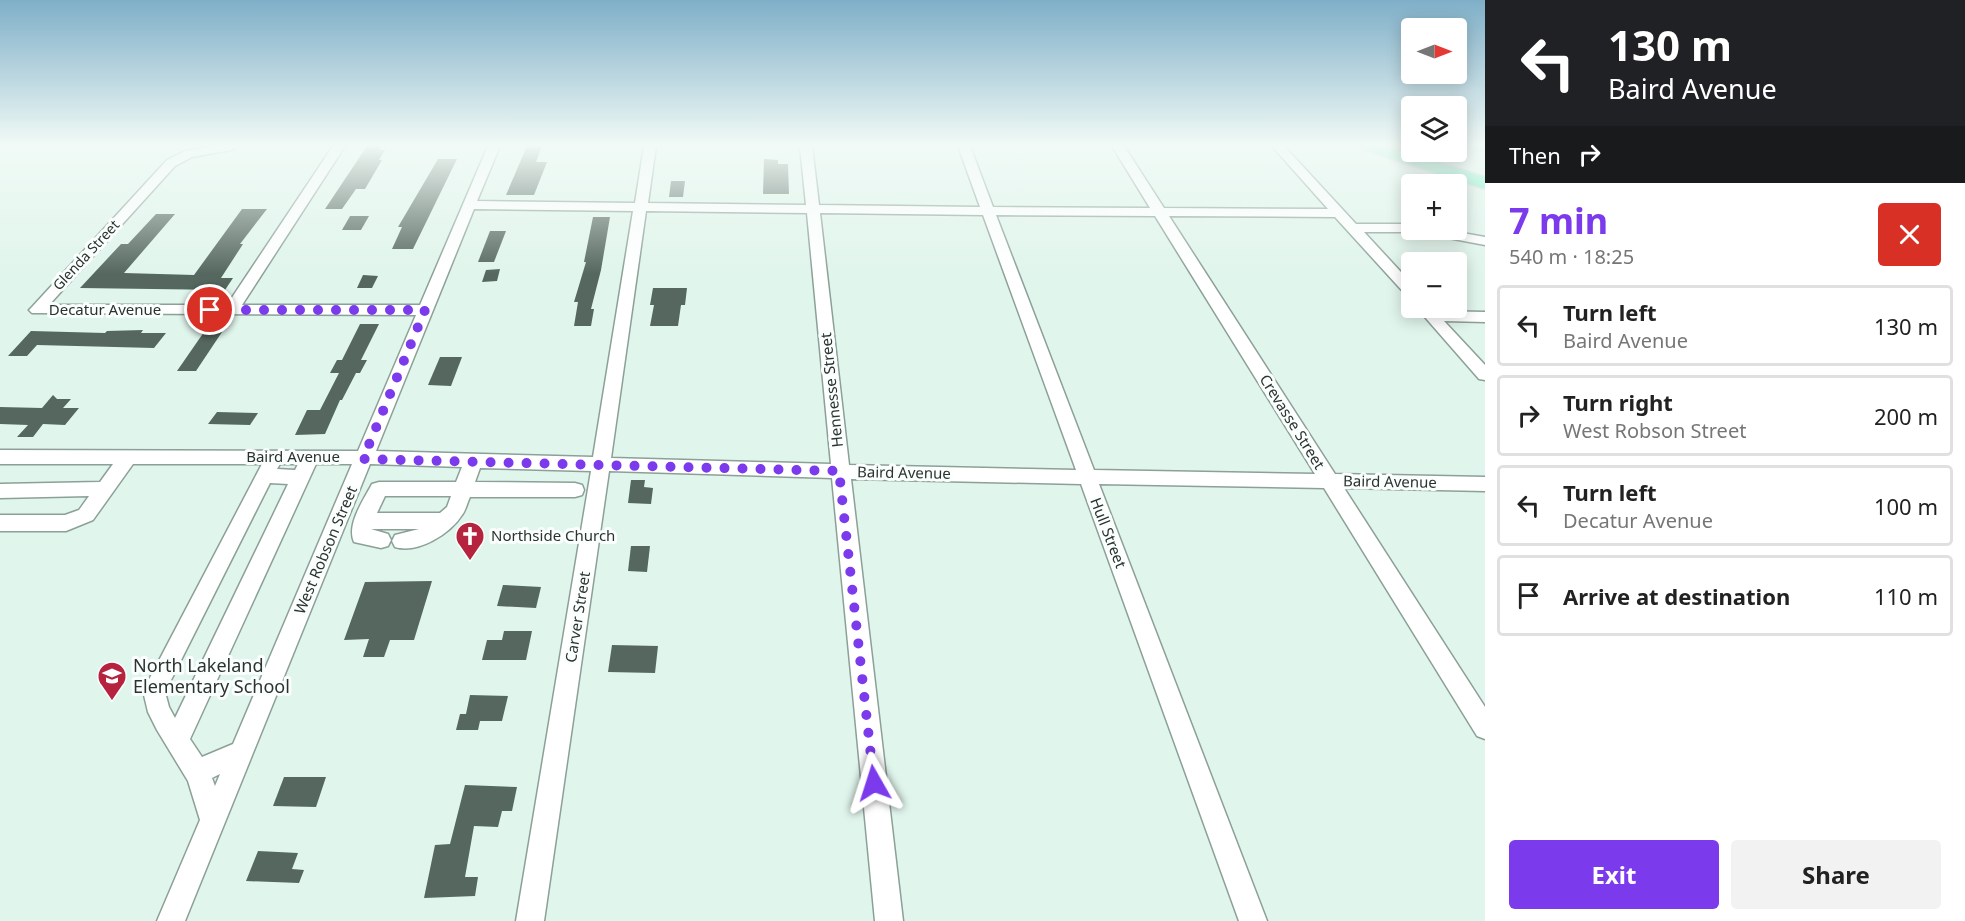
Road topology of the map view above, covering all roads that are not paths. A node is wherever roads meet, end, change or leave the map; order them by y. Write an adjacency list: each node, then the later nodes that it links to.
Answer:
1 (148, 189): 20 (street, Glenda Street)
2 (311, 189): 21 (street)
3 (476, 189): 9 (street, West Robson Street)
4 (643, 189): 10 (street, Carver Street)
5 (810, 189): 11 (street, Hennesse Street)
6 (979, 189): 12 (street, Hull Street)
7 (1145, 189): 13 (street, Crevasse Street)
8 (1316, 189): 14 (street)
9 (469, 205): 10 (street); 22 (street, West Robson Street)
10 (640, 207): 11 (street); 34 (street, Carver Street)
11 (812, 209): 12 (street); 35 (street, Hennesse Street)
12 (987, 211): 13 (street); 37 (street, Hull Street)
13 (1160, 212): 14 (street); 39 (street, Crevasse Street)
14 (1338, 213): 15 (street)
15 (1353, 228): 16 (street); 19 (street)
16 (1401, 228)
17 (1467, 238): 18 (street)
18 (1485, 241)
19 (1401, 281)
20 (37, 310): 21 (street, Decatur Avenue)
21 (231, 310): 22 (street, Decatur Avenue)
22 (425, 310): 31 (street, West Robson Street)
23 (1467, 315): 24 (street)
24 (1485, 316)
25 (1433, 318): 26 (street)
26 (1485, 375)
27 (0, 457): 28 (street, Baird Avenue)
28 (128, 457): 29 (street, Baird Avenue); 41 (street)
29 (274, 457): 30 (street, Baird Avenue); 36 (street)
30 (310, 457): 31 (street, Baird Avenue); 38 (street)
31 (363, 459): 32 (street, Baird Avenue); 49 (street, West Robson Street)
32 (473, 461): 33 (street, Baird Avenue); 42 (street)
33 (539, 463): 34 (street, Baird Avenue); 43 (street)
34 (602, 465): 35 (street, Baird Avenue); 58 (street, Carver Street)
35 (839, 471): 37 (street, Baird Avenue); 59 (street, Hennesse Street)
36 (264, 476): 38 (street); 53 (street)
37 (1086, 476): 39 (street, Baird Avenue); 60 (street, Hull Street)
38 (300, 477): 53 (street)
39 (1329, 481): 40 (street, Baird Avenue); 52 (street, Crevasse Street)
40 (1485, 484)
41 (105, 489): 45 (street); 47 (street)
42 (463, 489): 43 (street); 46 (street); 48 (street)
43 (533, 489): 44 (street)
44 (575, 490)
45 (0, 491)
46 (445, 521): 48 (street); 51 (street)
47 (0, 522)
48 (362, 525): 49 (street); 50 (street)
49 (334, 529): 54 (street, West Robson Street)
50 (381, 540)
51 (402, 541)
52 (1485, 728)
53 (176, 742): 55 (street)
54 (242, 752): 55 (street); 56 (street, West Robson Street)
55 (197, 772): 56 (street)
56 (213, 820): 57 (street, West Robson Street)
57 (171, 921)
58 (530, 921)
59 (889, 921)
60 (1253, 921)

